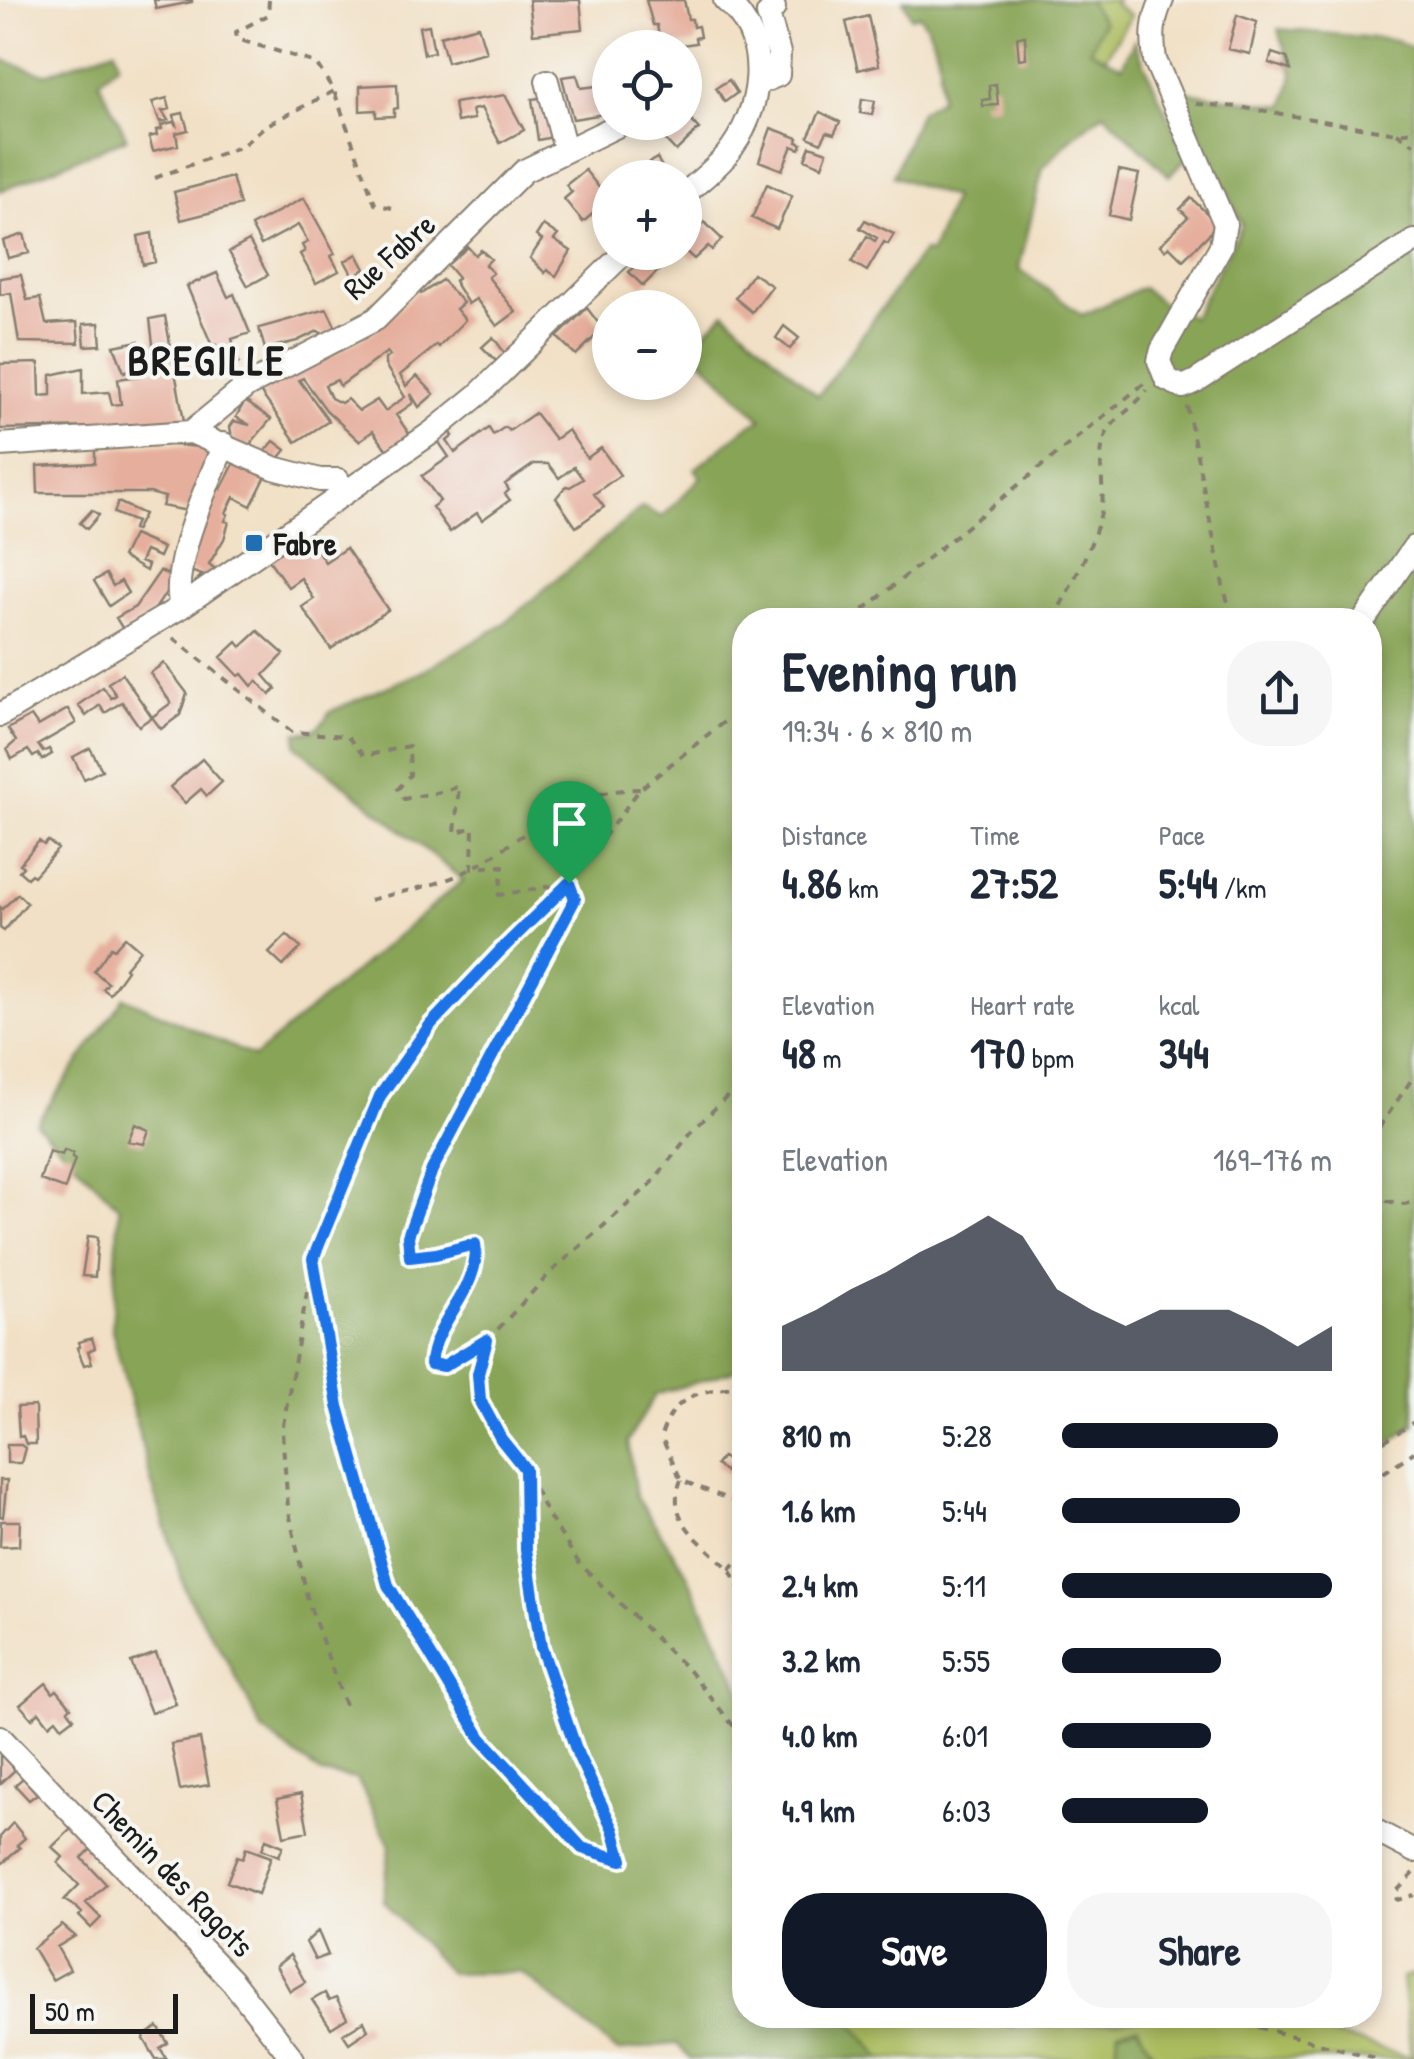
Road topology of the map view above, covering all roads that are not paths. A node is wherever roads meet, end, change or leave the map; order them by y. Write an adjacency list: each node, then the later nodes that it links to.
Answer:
1 (725, 0): 5 (street)
2 (1162, 0): 9 (street)
3 (774, 8): 5 (street)
4 (547, 82): 7 (street)
5 (759, 83): 8 (street)
6 (592, 137): 7 (street, Rue Fabre)
7 (566, 148): 11 (street, Rue Fabre)
8 (702, 178)
9 (1414, 241)
10 (606, 270): 16 (street)
11 (190, 432): 12 (street); 13 (street)
12 (224, 444): 14 (street); 16 (street)
13 (0, 445)
14 (338, 480)
15 (1414, 547): 17 (street)
16 (181, 607): 18 (street)
17 (1372, 608)
18 (0, 715)
19 (0, 1737): 22 (street, Chemin des Ragots)
20 (1382, 1834): 21 (street)
21 (1414, 1851)
22 (293, 2059)

